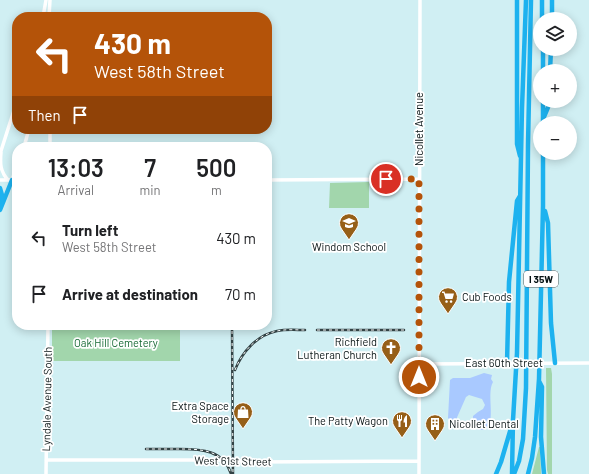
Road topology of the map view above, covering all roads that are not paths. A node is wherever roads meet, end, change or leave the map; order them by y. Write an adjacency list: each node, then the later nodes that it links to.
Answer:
1 (46, 0): 9 (main road)
2 (50, 0): 10 (main road)
3 (420, 0): 18 (main road, Nicollet Avenue)
4 (517, 0): 16 (highway)
5 (526, 0): 16 (highway)
6 (531, 0): 39 (highway, I 35W)
7 (542, 0): 11 (highway)
8 (552, 0): 12 (highway)
9 (44, 12)
10 (50, 12)
11 (542, 12)
12 (552, 12)
13 (12, 117): 14 (main road)
14 (2, 149): 15 (main road); 20 (main road)
15 (0, 154)
16 (521, 158): 23 (highway)
17 (543, 160): 25 (highway, I 35W)
18 (419, 179): 21 (main road); 31 (main road, Nicollet Avenue)
19 (0, 180): 20 (main road)
20 (12, 180): 26 (highway)
21 (272, 180)
22 (0, 188): 24 (highway)
23 (520, 195): 28 (highway); 33 (highway)
24 (0, 203)
25 (543, 206): 29 (highway); 32 (highway, I 35W)
26 (0, 210)
27 (48, 330): 34 (main road, Lyndale Avenue South)
28 (507, 363): 29 (main road, East 60th Street); 31 (main road, East 60th Street)
29 (554, 363): 30 (main road, East 60th Street)
30 (589, 363)
31 (419, 364): 35 (main road, Nicollet Avenue)
32 (539, 379): 40 (highway, I 35W); 41 (highway)
33 (513, 420): 38 (highway); 39 (highway)
34 (46, 460): 35 (main road, West 61st Street); 36 (main road, Lyndale Avenue South)
35 (420, 461): 37 (main road, Nicollet Avenue)
36 (46, 474)
37 (419, 474)
38 (496, 474)
39 (513, 474)
40 (528, 474)
41 (544, 474)

